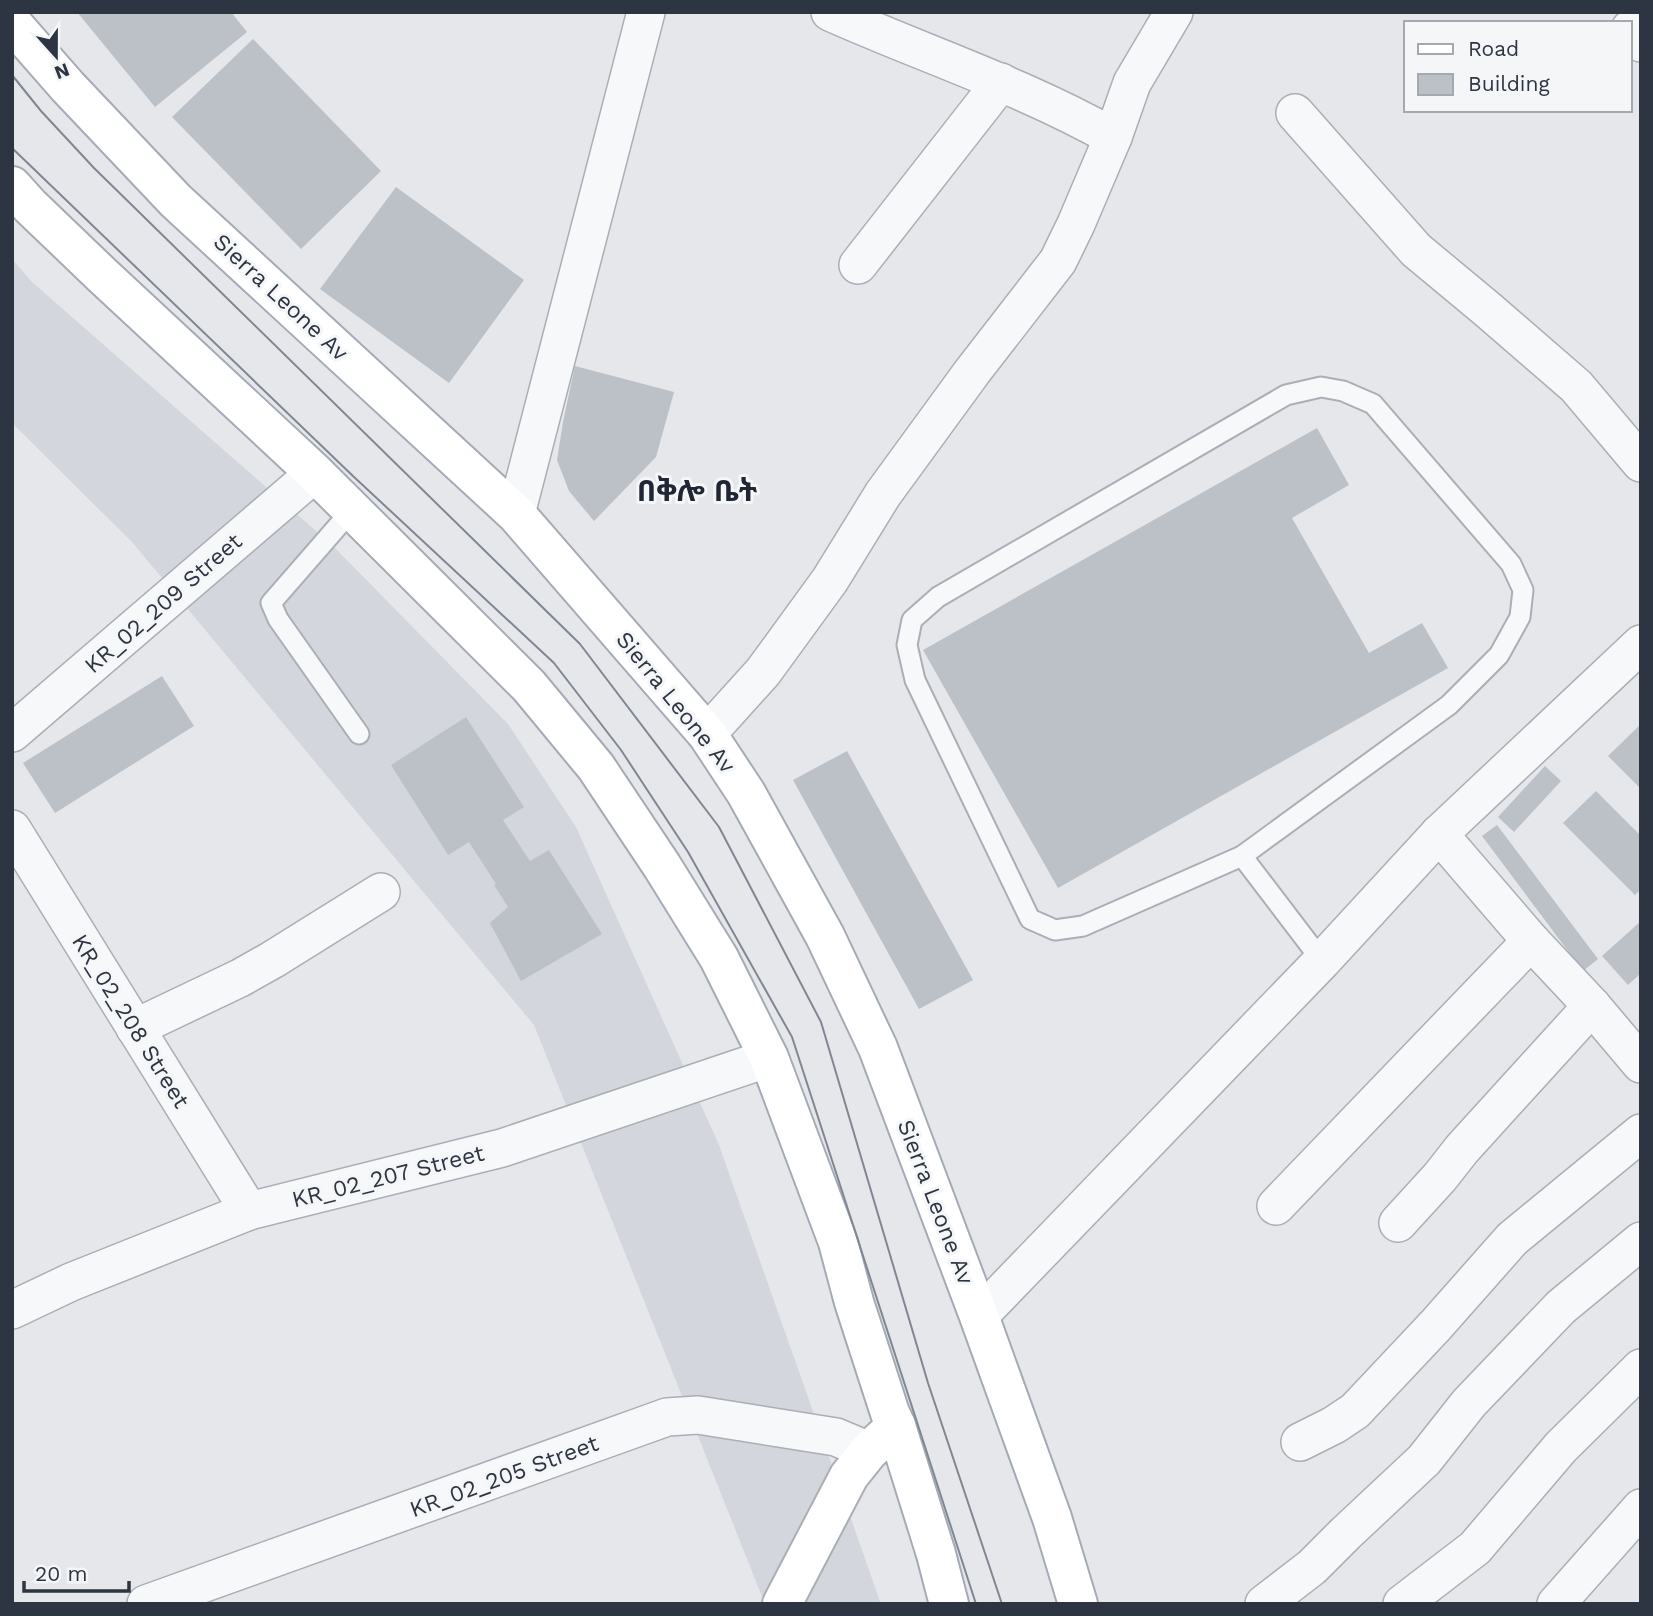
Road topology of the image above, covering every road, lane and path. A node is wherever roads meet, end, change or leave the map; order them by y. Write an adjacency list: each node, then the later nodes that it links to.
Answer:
1 (830, 12): 5 (street)
2 (1174, 12): 7 (street)
3 (641, 16): 13 (street)
4 (12, 23): 13 (main road, Sierra Leone Av)
5 (1001, 82): 7 (street); 9 (street)
6 (1294, 113): 10 (street)
7 (1113, 137): 17 (street)
8 (12, 186): 11 (main road)
9 (858, 265)
10 (1641, 463)
11 (314, 473): 12 (main road); 15 (street, KR_02_209 Street)
12 (352, 510): 16 (lane); 26 (main road)
13 (516, 514): 17 (main road, Sierra Leone Av)
14 (1641, 644): 19 (street)
15 (12, 733)
16 (359, 734)
17 (707, 734): 34 (main road, Sierra Leone Av)
18 (12, 830): 25 (street, KR_02_208 Street)
19 (1439, 834): 22 (street); 23 (street)
20 (1242, 856): 20 (lane); 23 (lane)
21 (381, 892): 25 (street)
22 (1531, 941): 24 (street); 29 (street)
23 (1322, 961): 34 (street)
24 (1592, 1006): 27 (street); 31 (street)
25 (135, 1028): 30 (street, KR_02_208 Street)
26 (769, 1058): 30 (street, KR_02_207 Street); 36 (main road)
27 (1641, 1064)
28 (1641, 1133): 37 (street)
29 (1276, 1206)
30 (249, 1212): 33 (street, KR_02_207 Street)
31 (1398, 1223)
32 (1641, 1241): 43 (street)
33 (12, 1310)
34 (979, 1316): 42 (main road, Sierra Leone Av)
35 (1641, 1368): 44 (street)
36 (882, 1438): 39 (street, KR_02_205 Street); 40 (main road); 41 (main road)
37 (1300, 1442)
38 (1641, 1508): 45 (street)
39 (146, 1604)
40 (782, 1604)
41 (949, 1604)
42 (1078, 1604)
43 (1264, 1604)
44 (1402, 1604)
45 (1556, 1604)

